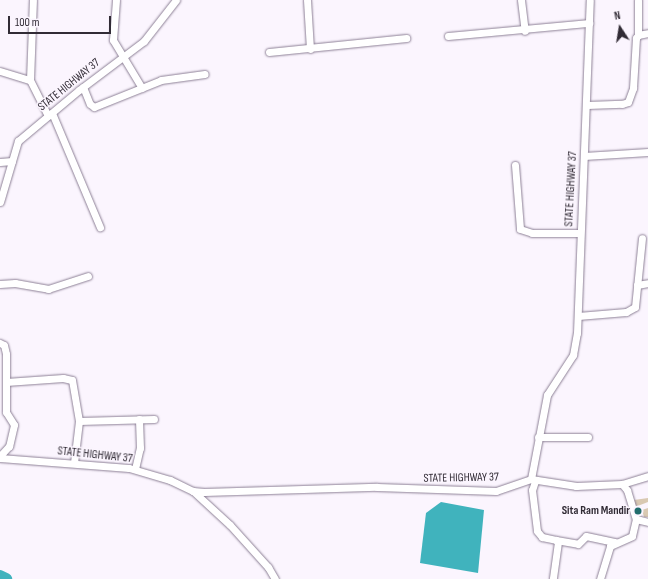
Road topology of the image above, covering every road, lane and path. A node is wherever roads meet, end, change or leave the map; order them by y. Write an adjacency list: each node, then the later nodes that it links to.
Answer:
1 (33, 0): 19 (street)
2 (116, 0): 16 (street)
3 (176, 0): 16 (street, STATE HIGHWAY 37)
4 (307, 0): 14 (street)
5 (521, 0): 9 (street)
6 (590, 0): 8 (street, STATE HIGHWAY 37)
7 (638, 0): 11 (street)
8 (590, 23): 9 (street); 22 (street, STATE HIGHWAY 37)
9 (525, 31): 12 (street)
10 (648, 33): 11 (street)
11 (638, 35): 22 (street)
12 (448, 36)
13 (406, 38): 14 (street)
14 (310, 49): 15 (street)
15 (269, 52)
16 (123, 58): 20 (street, STATE HIGHWAY 37); 21 (street)
17 (0, 71): 19 (street)
18 (205, 74): 21 (street)
19 (30, 80): 23 (street)
20 (82, 87): 21 (street); 23 (street, STATE HIGHWAY 37)
21 (142, 88)
22 (588, 105): 25 (street, STATE HIGHWAY 37)
23 (50, 115): 26 (street, STATE HIGHWAY 37); 30 (street)
24 (648, 152): 25 (street)
25 (584, 156): 31 (street, STATE HIGHWAY 37)
26 (12, 161): 27 (street); 29 (street, STATE HIGHWAY 37)
27 (0, 162)
28 (516, 166): 31 (street)
29 (0, 202)
30 (100, 227)
31 (580, 233): 37 (street, STATE HIGHWAY 37)
32 (642, 238): 36 (street)
33 (88, 276): 35 (street)
34 (648, 283): 36 (street)
35 (0, 284)
36 (637, 285): 37 (street)
37 (578, 316): 43 (street, STATE HIGHWAY 37)
38 (0, 343): 39 (street)
39 (6, 382): 42 (street); 45 (street)
40 (140, 419): 41 (street); 42 (street); 47 (street)
41 (154, 419)
42 (79, 421): 46 (street)
43 (538, 437): 44 (street); 49 (street, STATE HIGHWAY 37)
44 (588, 437)
45 (0, 457): 46 (street, STATE HIGHWAY 37)
46 (74, 463): 47 (street, STATE HIGHWAY 37)
47 (135, 469): 51 (street, STATE HIGHWAY 37)
48 (648, 476): 50 (street)
49 (533, 480): 50 (street); 51 (street, STATE HIGHWAY 37); 54 (street)
50 (622, 484): 52 (street)
51 (193, 491): 56 (street)
52 (636, 519): 53 (street); 55 (street)
53 (648, 522)
54 (556, 540): 55 (street); 57 (street)
55 (615, 542): 58 (street)
56 (275, 579)
57 (553, 579)
58 (600, 579)

